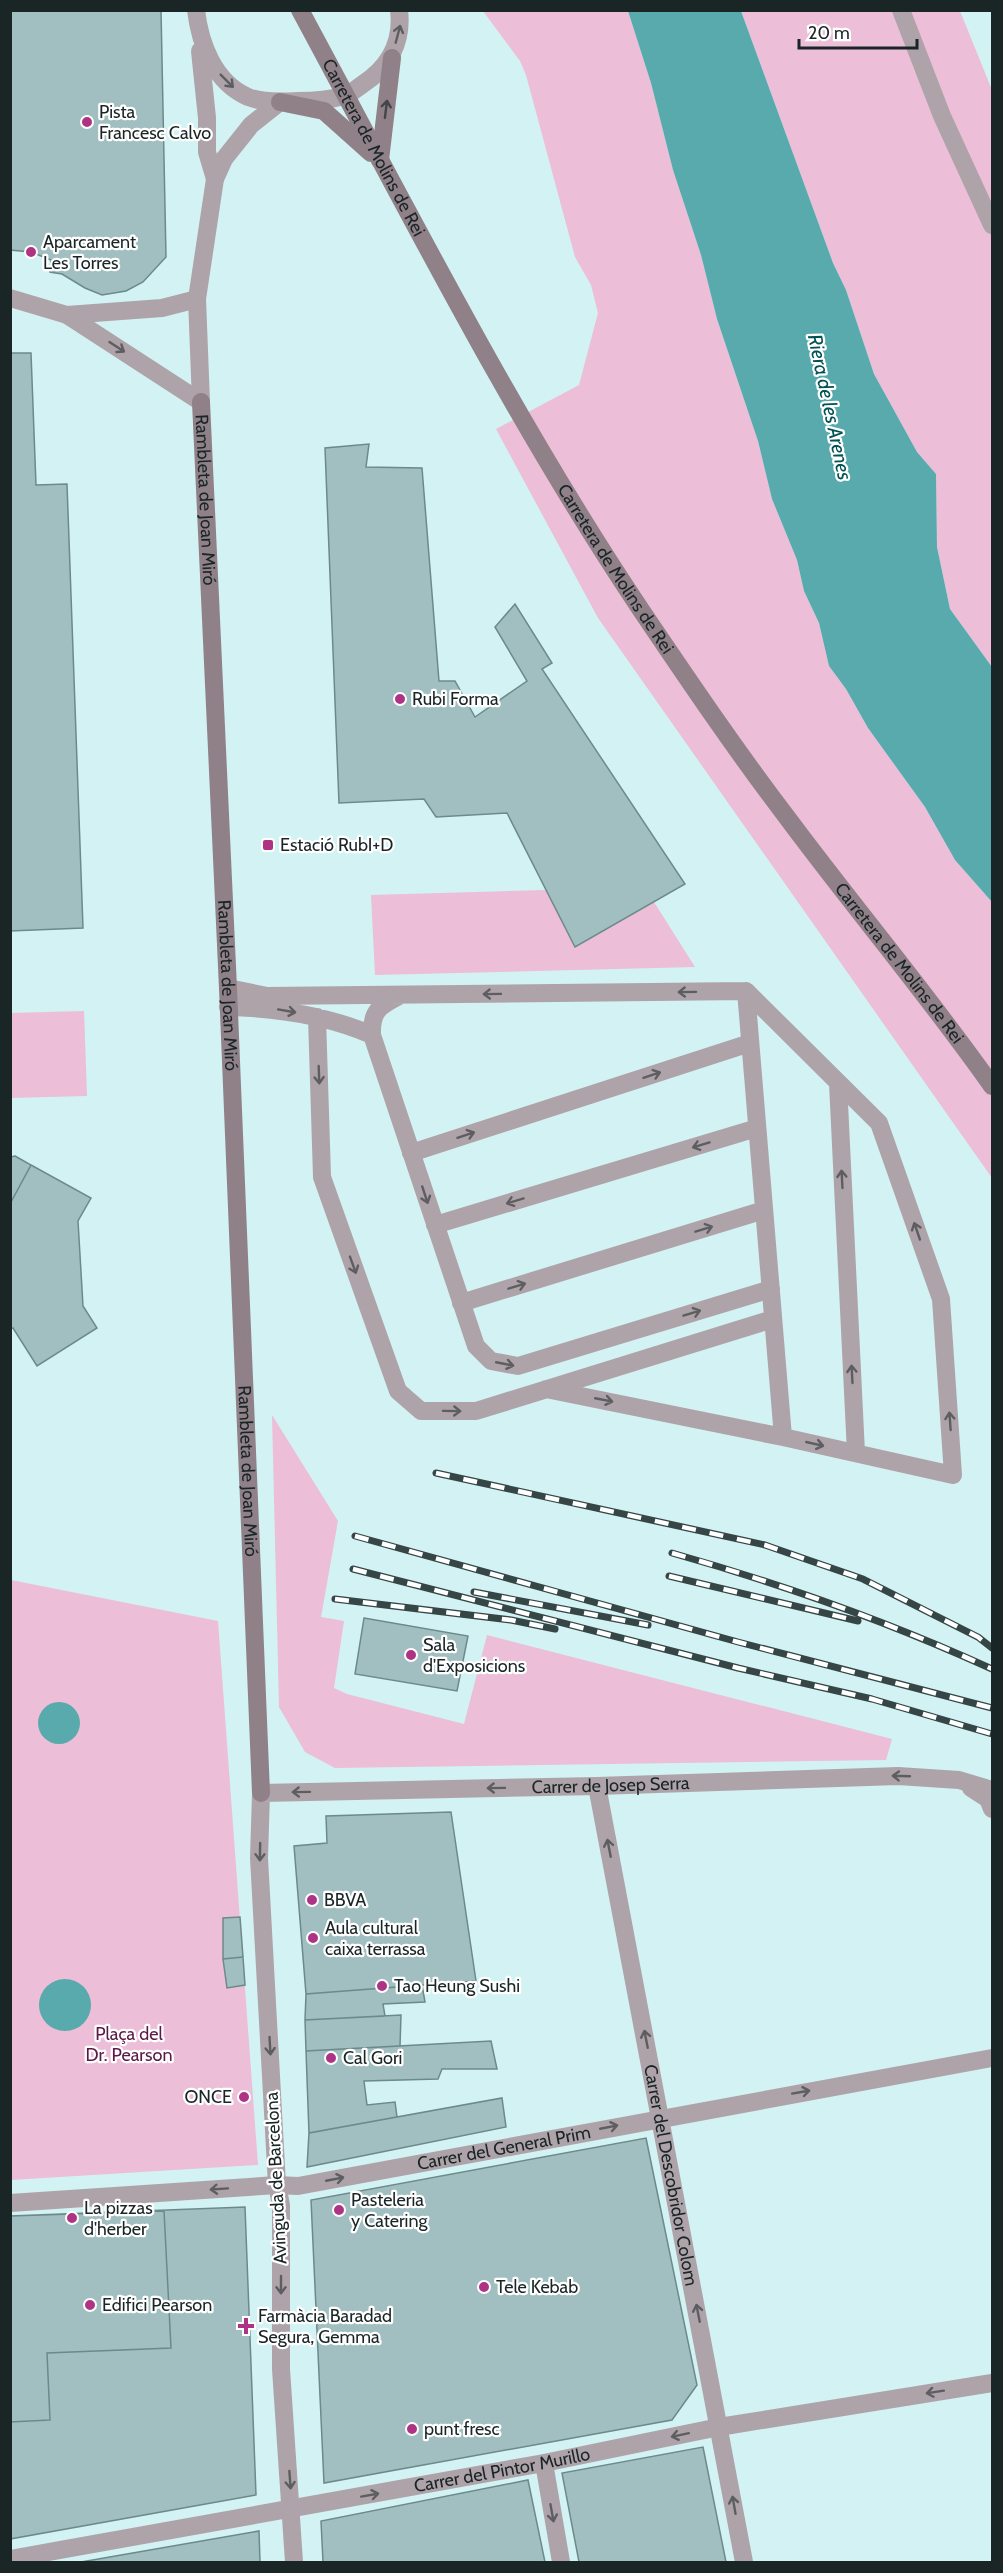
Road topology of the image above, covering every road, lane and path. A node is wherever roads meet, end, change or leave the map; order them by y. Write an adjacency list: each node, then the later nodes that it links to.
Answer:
1 (196, 10): 5 (street, Rambleta de Joan Miró)
2 (300, 10): 7 (main road, Carretera de Molins de Rei)
3 (399, 10): 6 (street, one-way to 3)
4 (901, 10): 11 (street)
5 (198, 31): 8 (street, one-way to 8); 10 (street, Rambleta de Joan Miró)
6 (392, 57): 7 (street); 9 (main road, one-way to 6)
7 (346, 95): 8 (street); 9 (main road, Carretera de Molins de Rei)
8 (280, 102): 9 (main road); 10 (street, Rambleta de Joan Miró)
9 (380, 160): 24 (main road, Carretera de Molins de Rei)
10 (215, 179): 13 (street, Rambleta de Joan Miró)
11 (993, 225)
12 (10, 298): 14 (street)
13 (197, 299): 14 (street); 15 (street, Rambleta de Joan Miró)
14 (68, 315): 15 (street, one-way to 15)
15 (201, 402): 16 (main road, Rambleta de Joan Miró)
16 (228, 988): 18 (street); 19 (main road, Rambleta de Joan Miró)
17 (746, 991): 18 (street, one-way to 18); 22 (street); 23 (street)
18 (402, 994): 21 (street)
19 (228, 1007): 20 (street, one-way to 20); 38 (main road, Rambleta de Joan Miró)
20 (317, 1017): 21 (street); 32 (street, one-way to 32)
21 (372, 1035): 26 (street)
22 (750, 1043): 25 (street); 26 (street, one-way to 22)
23 (838, 1083): 34 (street, one-way to 23); 34 (street, one-way to 23)
24 (993, 1086)
25 (757, 1128): 27 (street); 28 (street, one-way to 28)
26 (411, 1153): 28 (street, one-way to 28)
27 (764, 1210): 29 (street); 30 (street, one-way to 27)
28 (435, 1225): 30 (street)
29 (771, 1289): 30 (street, one-way to 29); 31 (street)
30 (461, 1303)
31 (773, 1319): 32 (street); 33 (street)
32 (546, 1389): 33 (street, one-way to 33)
33 (783, 1437): 34 (street, one-way to 34)
34 (856, 1453)
35 (960, 1780): 36 (street, Carrer de Josep Serra, one-way to 36); 37 (street, Carrer de Josep Serra); 39 (street)
36 (597, 1786): 38 (street, Carrer de Josep Serra, one-way to 38); 41 (street, Carrer del Descobridor Colom, one-way to 36)
37 (993, 1790)
38 (261, 1793): 42 (street, Avinguda de Barcelona, one-way to 42)
39 (993, 1809)
40 (993, 2058): 41 (street, Carrer del General Prim, one-way to 40)
41 (662, 2118): 42 (street, Carrer del General Prim, one-way to 41); 45 (street, Carrer del Descobridor Colom, one-way to 41)
42 (277, 2185): 43 (street, Carrer del General Prim, one-way to 43); 47 (street, Avinguda de Barcelona, one-way to 47)
43 (10, 2203)
44 (993, 2383): 45 (street, Carrer del Pintor Murillo, one-way to 45)
45 (719, 2427): 46 (street, Carrer del Pintor Murillo, one-way to 46); 51 (street, Carrer del Descobridor Colom, one-way to 45)
46 (543, 2463): 47 (street, Carrer del Pintor Murillo, one-way to 46); 50 (street, one-way to 50)
47 (292, 2509): 48 (street, Carrer del Pintor Murillo); 49 (street, Avinguda de Barcelona)
48 (10, 2559)
49 (294, 2562)
50 (561, 2562)
51 (744, 2562)

